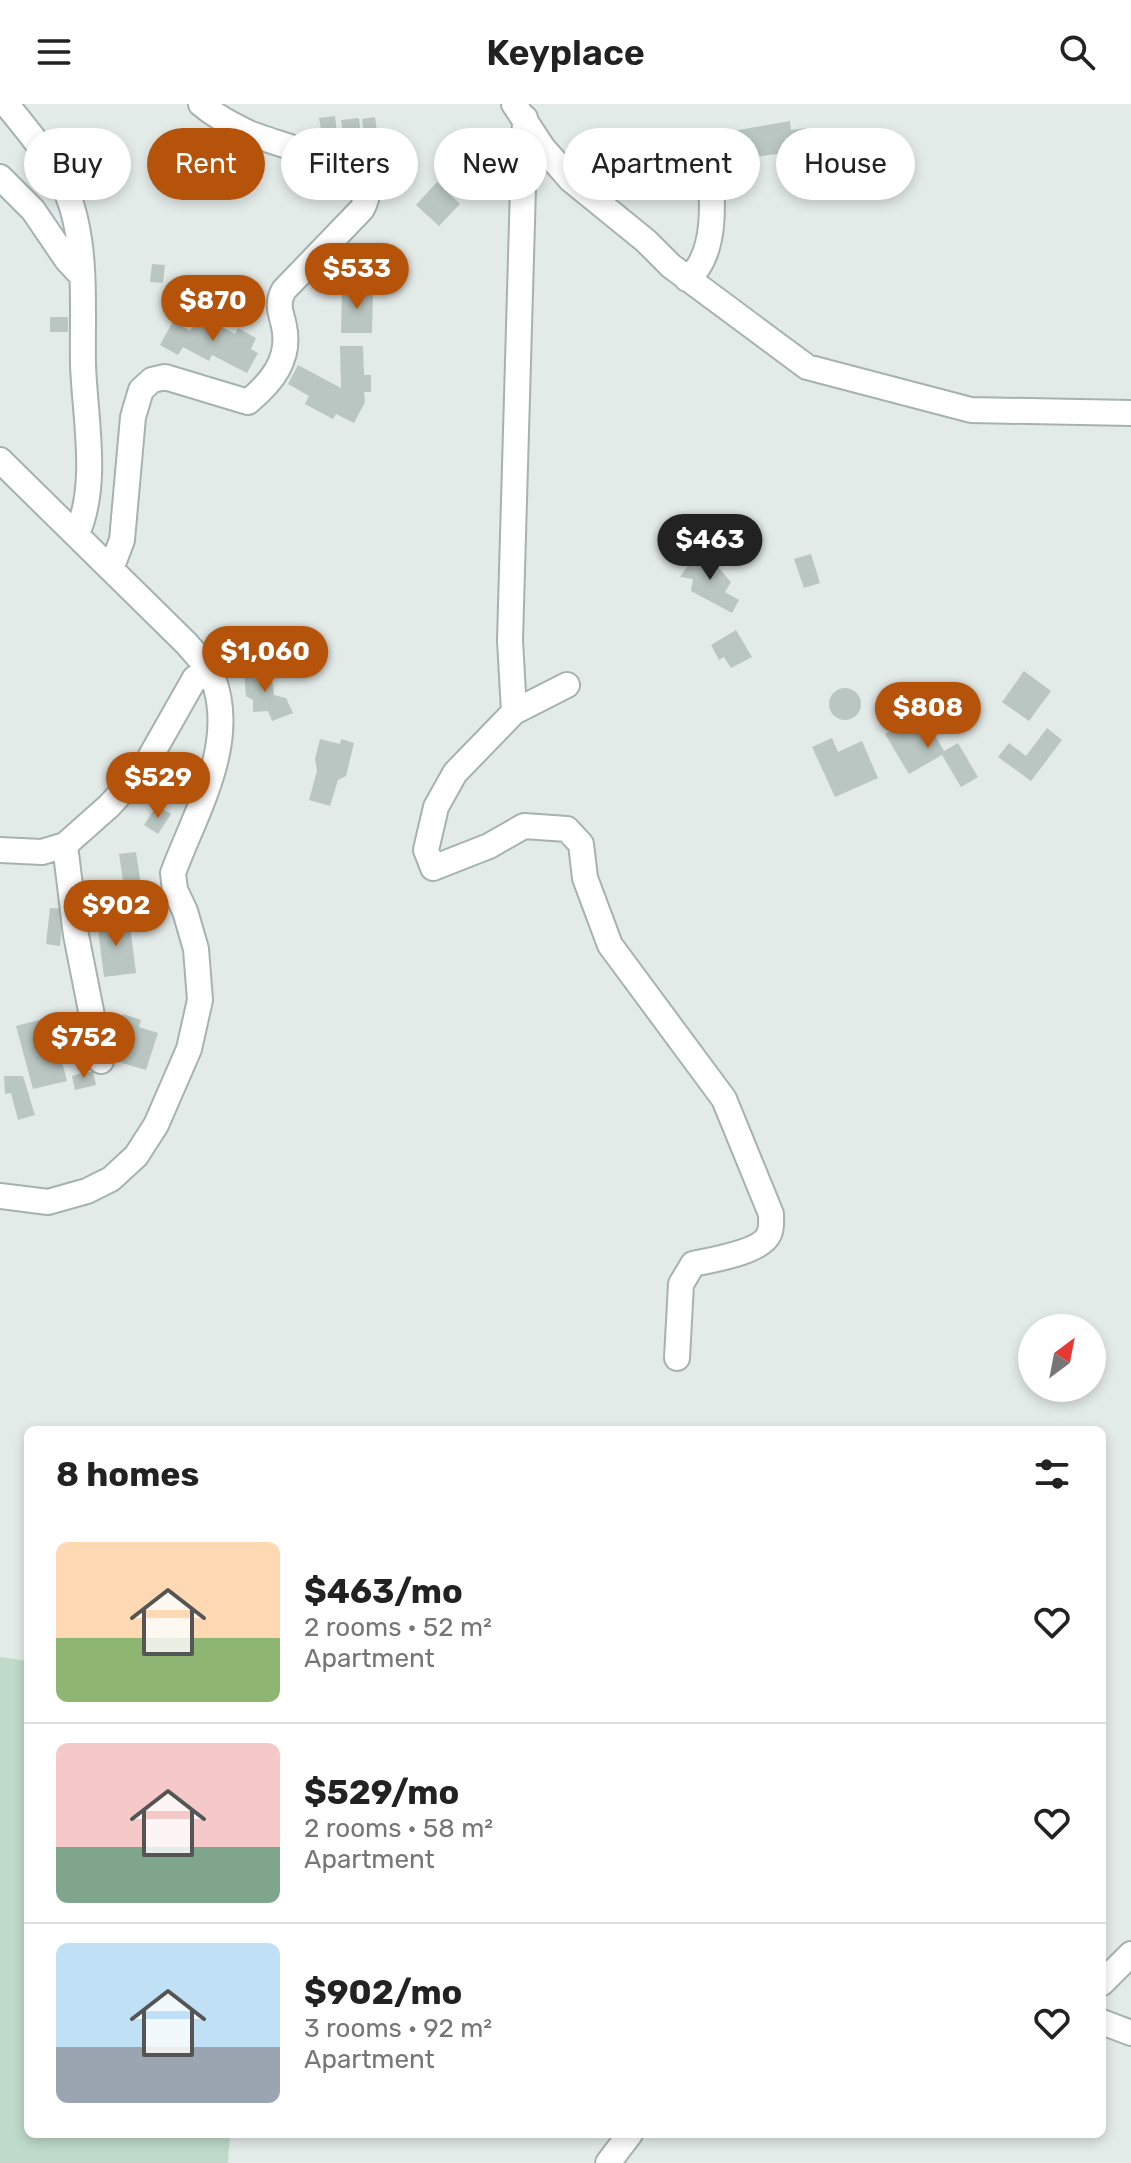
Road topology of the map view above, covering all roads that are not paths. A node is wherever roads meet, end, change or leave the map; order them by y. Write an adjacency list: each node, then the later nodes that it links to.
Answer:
1 (6, 104): 6 (street)
2 (201, 104): 11 (street)
3 (519, 111): 7 (street); 14 (street)
4 (0, 177): 6 (street)
5 (713, 200): 7 (street)
6 (81, 275): 10 (street)
7 (687, 279): 8 (street)
8 (1131, 413)
9 (0, 460): 10 (street)
10 (77, 534): 11 (street)
11 (111, 569): 12 (street)
12 (212, 675): 15 (street); 18 (street)
13 (567, 685): 14 (street)
14 (514, 712): 19 (street)
15 (65, 845): 16 (street); 17 (street)
16 (0, 850)
17 (101, 1061)
18 (0, 1196)
19 (677, 1358)
20 (1131, 1954): 21 (street)
21 (1106, 1979)
22 (1106, 2024): 23 (street)
23 (1131, 2033)
24 (627, 2138): 25 (street)
25 (608, 2163)

